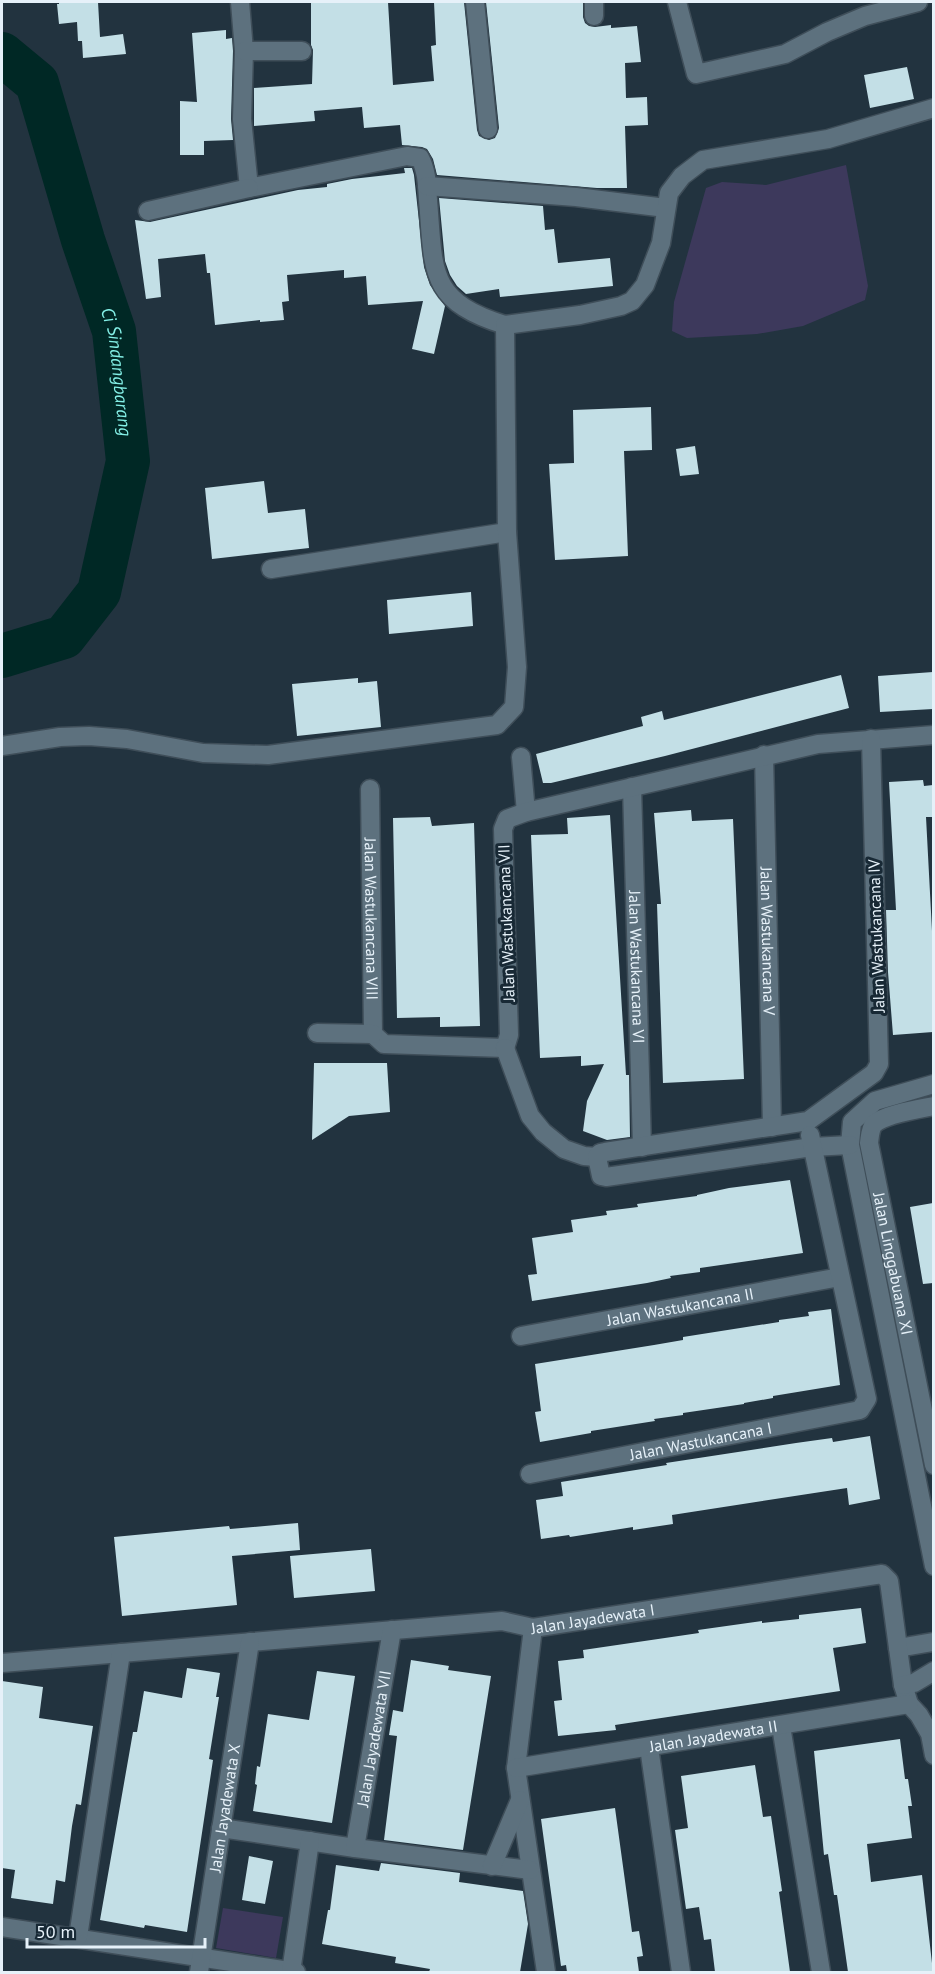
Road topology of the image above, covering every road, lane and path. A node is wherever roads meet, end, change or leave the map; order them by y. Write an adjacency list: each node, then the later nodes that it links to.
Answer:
1 (240, 2): 5 (street)
2 (475, 2): 8 (street)
3 (677, 2): 4 (street)
4 (918, 2)
5 (244, 51): 6 (street); 10 (street)
6 (302, 51)
7 (933, 108): 11 (street)
8 (488, 129)
9 (427, 186): 10 (street); 11 (street); 13 (street)
10 (249, 188): 12 (street)
11 (666, 208): 13 (street)
12 (148, 211)
13 (505, 325): 14 (street)
14 (507, 532): 15 (street); 18 (street)
15 (271, 569)
16 (933, 735): 17 (street)
17 (871, 739): 19 (street); 29 (street, Jalan Wastukancana IV)
18 (2, 746)
19 (764, 755): 21 (street); 32 (street, Jalan Wastukancana V)
20 (521, 758): 23 (street)
21 (632, 787): 23 (street); 34 (street, Jalan Wastukancana VI)
22 (370, 789): 25 (street, Jalan Wastukancana VIII)
23 (526, 812): 26 (street, Jalan Wastukancana VII)
24 (317, 1033): 25 (street)
25 (379, 1039): 26 (street)
26 (505, 1048): 36 (street)
27 (933, 1084): 31 (street)
28 (933, 1106): 39 (street, Jalan Linggabuana XI)
29 (827, 1107): 30 (street); 31 (street)
30 (808, 1121): 32 (street); 35 (street)
31 (852, 1122): 33 (street)
32 (772, 1126): 34 (street)
33 (850, 1145): 35 (street); 41 (street)
34 (642, 1147): 36 (street)
35 (812, 1147): 36 (street); 37 (street)
36 (597, 1157)
37 (840, 1277): 38 (street, Jalan Wastukancana II); 40 (street, Jalan Wastukancana I)
38 (521, 1336)
39 (933, 1465)
40 (530, 1474)
41 (933, 1566)
42 (533, 1628): 43 (street); 46 (street, Jalan Jayadewata I); 55 (street, Jalan Jayadewata I)
43 (392, 1630): 44 (street); 59 (street, Jalan Jayadewata VII)
44 (250, 1642): 47 (street); 57 (street, Jalan Jayadewata X)
45 (933, 1647): 46 (street)
46 (898, 1648): 50 (street)
47 (121, 1653): 48 (street); 63 (street)
48 (2, 1663)
49 (933, 1671): 50 (street)
50 (903, 1685): 51 (street)
51 (909, 1704): 52 (street, Jalan Jayadewata II); 54 (street)
52 (781, 1726): 53 (street, Jalan Jayadewata II); 68 (street)
53 (649, 1748): 55 (street, Jalan Jayadewata II); 67 (street)
54 (933, 1755)
55 (516, 1768): 56 (street, Jalan Jayadewata I)
56 (520, 1798): 60 (street); 61 (street, Jalan Jayadewata I)
57 (221, 1828): 58 (street); 64 (street, Jalan Jayadewata X)
58 (310, 1841): 59 (street); 65 (street)
59 (356, 1848): 60 (street)
60 (492, 1866): 61 (street)
61 (530, 1870): 66 (street, Jalan Jayadewata I)
62 (2, 1926): 63 (street)
63 (78, 1937): 64 (street)
64 (200, 1965): 65 (street)
65 (293, 1972)
66 (546, 1972)
67 (681, 1972)
68 (820, 1972)

